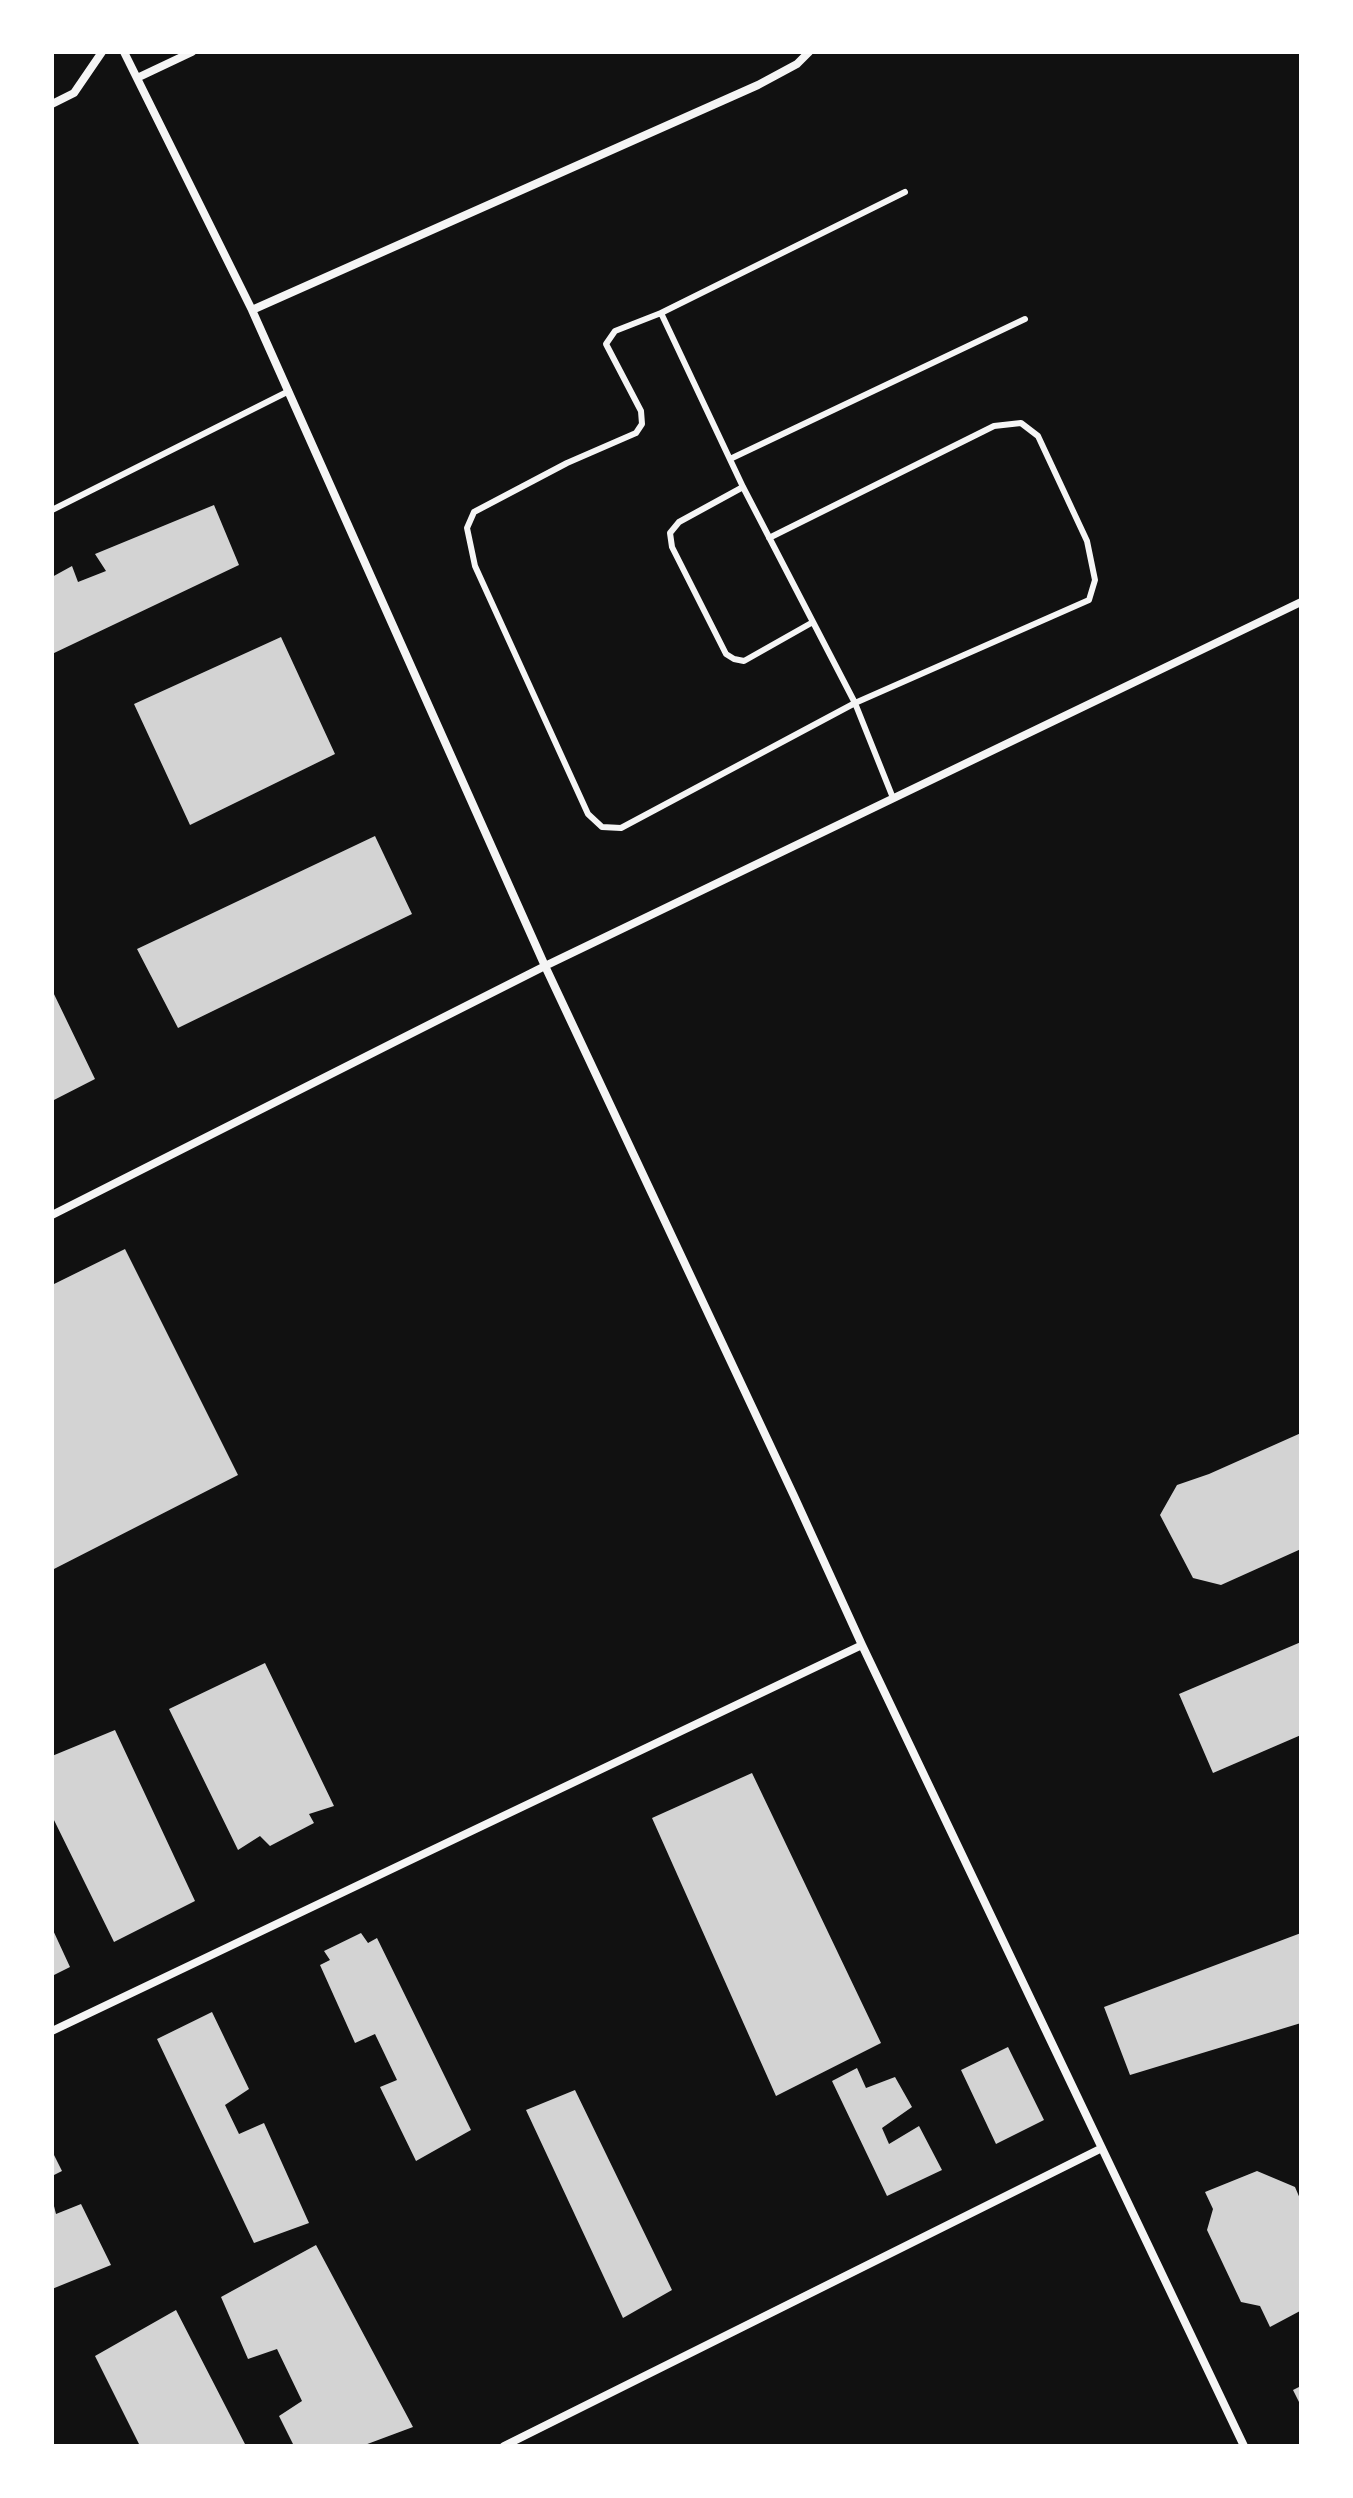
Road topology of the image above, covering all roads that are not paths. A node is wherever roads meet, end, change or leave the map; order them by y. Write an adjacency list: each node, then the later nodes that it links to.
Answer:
1 (102, 52): 6 (street)
2 (124, 52): 5 (street)
3 (192, 52): 5 (street)
4 (809, 52): 8 (street)
5 (137, 78): 8 (street)
6 (52, 104)
7 (905, 192): 9 (lane)
8 (252, 310): 11 (street)
9 (661, 313): 12 (lane); 18 (lane)
10 (1025, 319): 12 (lane)
11 (289, 391): 14 (lane); 20 (street)
12 (730, 459): 13 (lane)
13 (743, 487): 15 (lane); 17 (lane)
14 (52, 510)
15 (769, 538): 17 (lane); 18 (lane)
16 (1301, 602): 19 (street)
17 (813, 622): 18 (lane)
18 (855, 703): 19 (lane)
19 (893, 798): 20 (street)
20 (545, 966): 21 (street); 22 (street)
21 (52, 1215)
22 (862, 1645): 23 (street); 24 (street)
23 (52, 2031)
24 (1102, 2148): 25 (street); 26 (street)
25 (504, 2446)
26 (1244, 2446)

